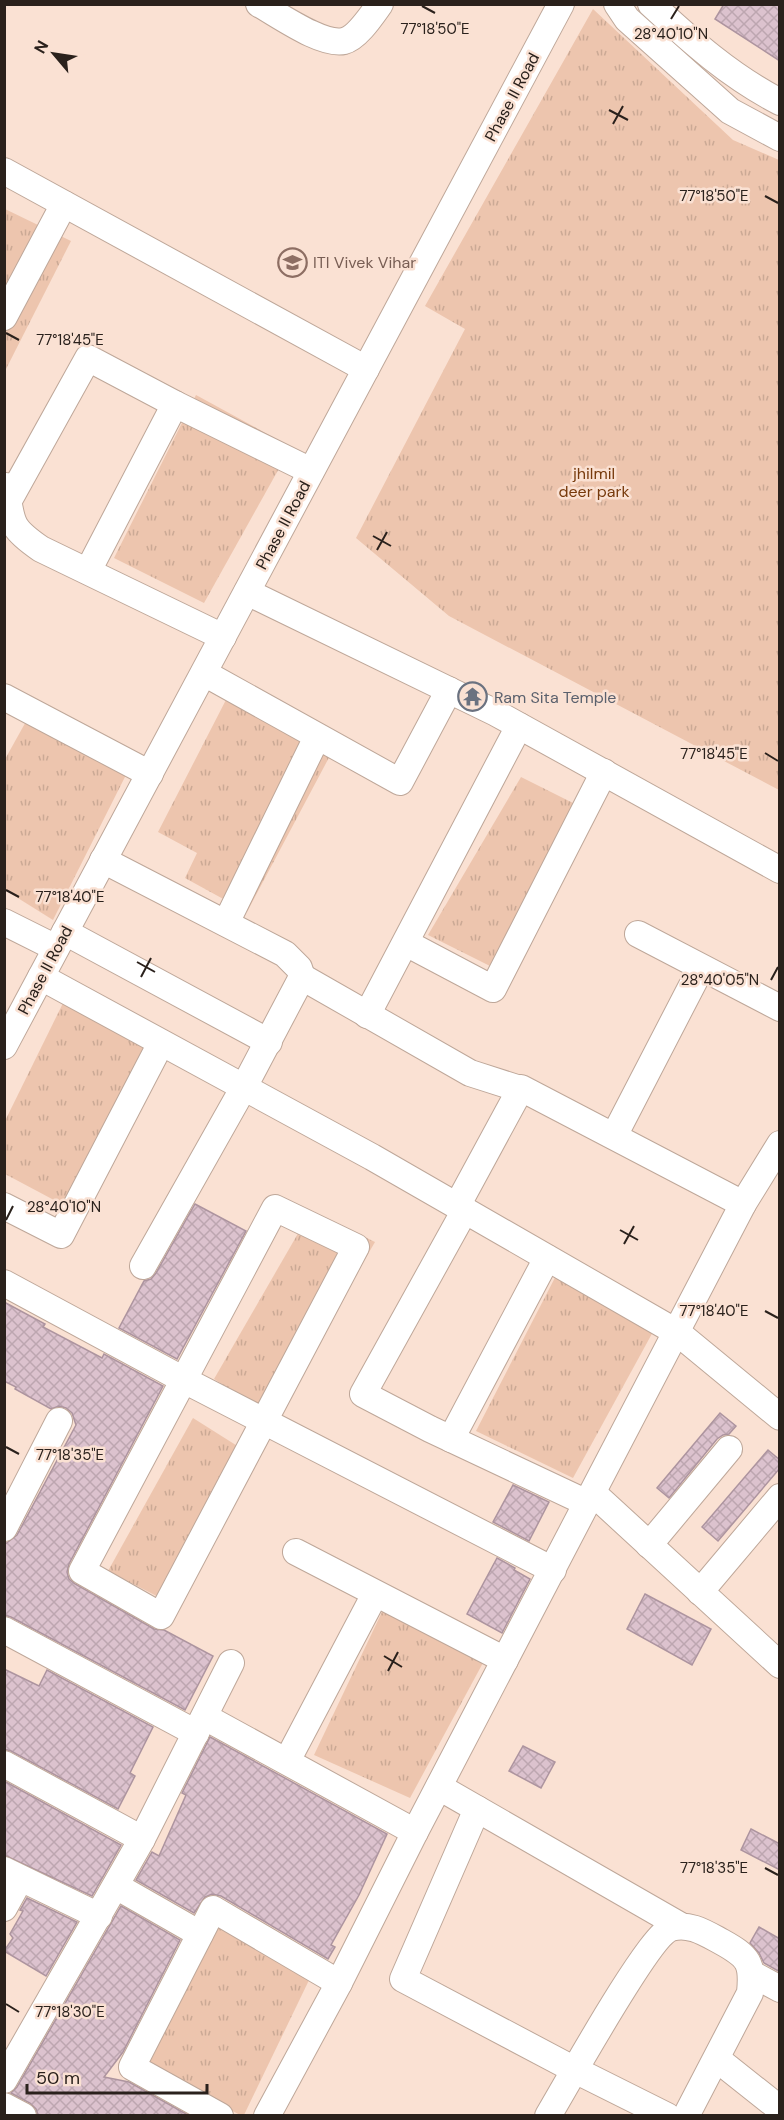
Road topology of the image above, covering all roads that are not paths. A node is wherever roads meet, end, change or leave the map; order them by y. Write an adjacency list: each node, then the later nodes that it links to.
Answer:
1 (259, 4): 2 (street)
2 (380, 4)
3 (561, 4): 11 (street, Phase II Road)
4 (617, 4): 7 (street)
5 (651, 4): 6 (street)
6 (780, 102)
7 (780, 138)
8 (4, 171): 9 (street)
9 (64, 204): 10 (street); 11 (street)
10 (4, 317)
11 (366, 369): 13 (street, Phase II Road)
12 (175, 404): 13 (street); 14 (street); 15 (street)
13 (311, 471): 16 (street, Phase II Road)
14 (7, 513): 15 (street)
15 (88, 572): 17 (street)
16 (247, 592): 17 (street, Phase II Road); 19 (street)
17 (223, 637): 18 (street, Phase II Road)
18 (204, 673): 22 (street); 24 (street, Phase II Road)
19 (449, 690): 21 (street); 22 (street)
20 (7, 706): 24 (street)
21 (519, 726): 23 (street); 31 (street)
22 (317, 737): 28 (street)
23 (604, 772): 26 (street); 31 (street)
24 (150, 774): 25 (street, Phase II Road)
25 (103, 860): 28 (street); 30 (street, Phase II Road)
26 (780, 870)
27 (4, 922): 30 (street)
28 (226, 923): 34 (street)
29 (638, 934): 32 (street)
30 (61, 940): 33 (street, Phase II Road); 39 (street)
31 (406, 943): 36 (street)
32 (701, 968): 35 (street); 42 (street)
33 (41, 977): 37 (street, Phase II Road); 38 (street)
34 (302, 977): 36 (street); 39 (street)
35 (780, 1008)
36 (367, 1015): 41 (street)
37 (8, 1030)
38 (161, 1042): 40 (street); 45 (street)
39 (269, 1042): 40 (street)
40 (244, 1088): 46 (street); 48 (street)
41 (520, 1089): 42 (street); 46 (street)
42 (614, 1136): 44 (street)
43 (780, 1144): 44 (street)
44 (743, 1204): 50 (street)
45 (4, 1206)
46 (461, 1208): 47 (street); 55 (street)
47 (547, 1258): 50 (street); 55 (street)
48 (142, 1266)
49 (4, 1283): 51 (street)
50 (678, 1333): 52 (street); 58 (street)
51 (184, 1380): 53 (street); 53 (street); 53 (street)
52 (780, 1417)
53 (265, 1420): 62 (street)
54 (59, 1421): 59 (street)
55 (451, 1438): 58 (street)
56 (729, 1449): 60 (street)
57 (780, 1497): 63 (street)
58 (590, 1498): 60 (street); 62 (street)
59 (4, 1528)
60 (649, 1545): 63 (street)
61 (296, 1552): 64 (street)
62 (552, 1570): 66 (street)
63 (700, 1592): 68 (street)
64 (375, 1594): 66 (street); 70 (street)
65 (4, 1630): 69 (street)
66 (506, 1660): 72 (street)
67 (231, 1663): 69 (street)
68 (780, 1665)
69 (200, 1725): 70 (street); 75 (street)
70 (287, 1761): 74 (street)
71 (4, 1764): 75 (street)
72 (439, 1787): 73 (street); 74 (street)
73 (477, 1809): 80 (street); 86 (street)
74 (415, 1832): 83 (street)
75 (142, 1839): 77 (street)
76 (12, 1875): 78 (street); 79 (street)
77 (116, 1886): 79 (street); 81 (street)
78 (4, 1908)
79 (99, 1916): 87 (street)
80 (681, 1926): 82 (street); 86 (street)
81 (200, 1934): 83 (street); 91 (street)
82 (752, 1974): 84 (street); 85 (street)
83 (339, 1983): 92 (street)
84 (780, 1989)
85 (717, 2059): 89 (street); 95 (street)
86 (576, 2070): 93 (street); 94 (street)
87 (4, 2080)
88 (4, 2106): 90 (street)
89 (780, 2109)
90 (22, 2115)
91 (220, 2115)
92 (267, 2115)
93 (548, 2115)
94 (667, 2115)
95 (686, 2115)

